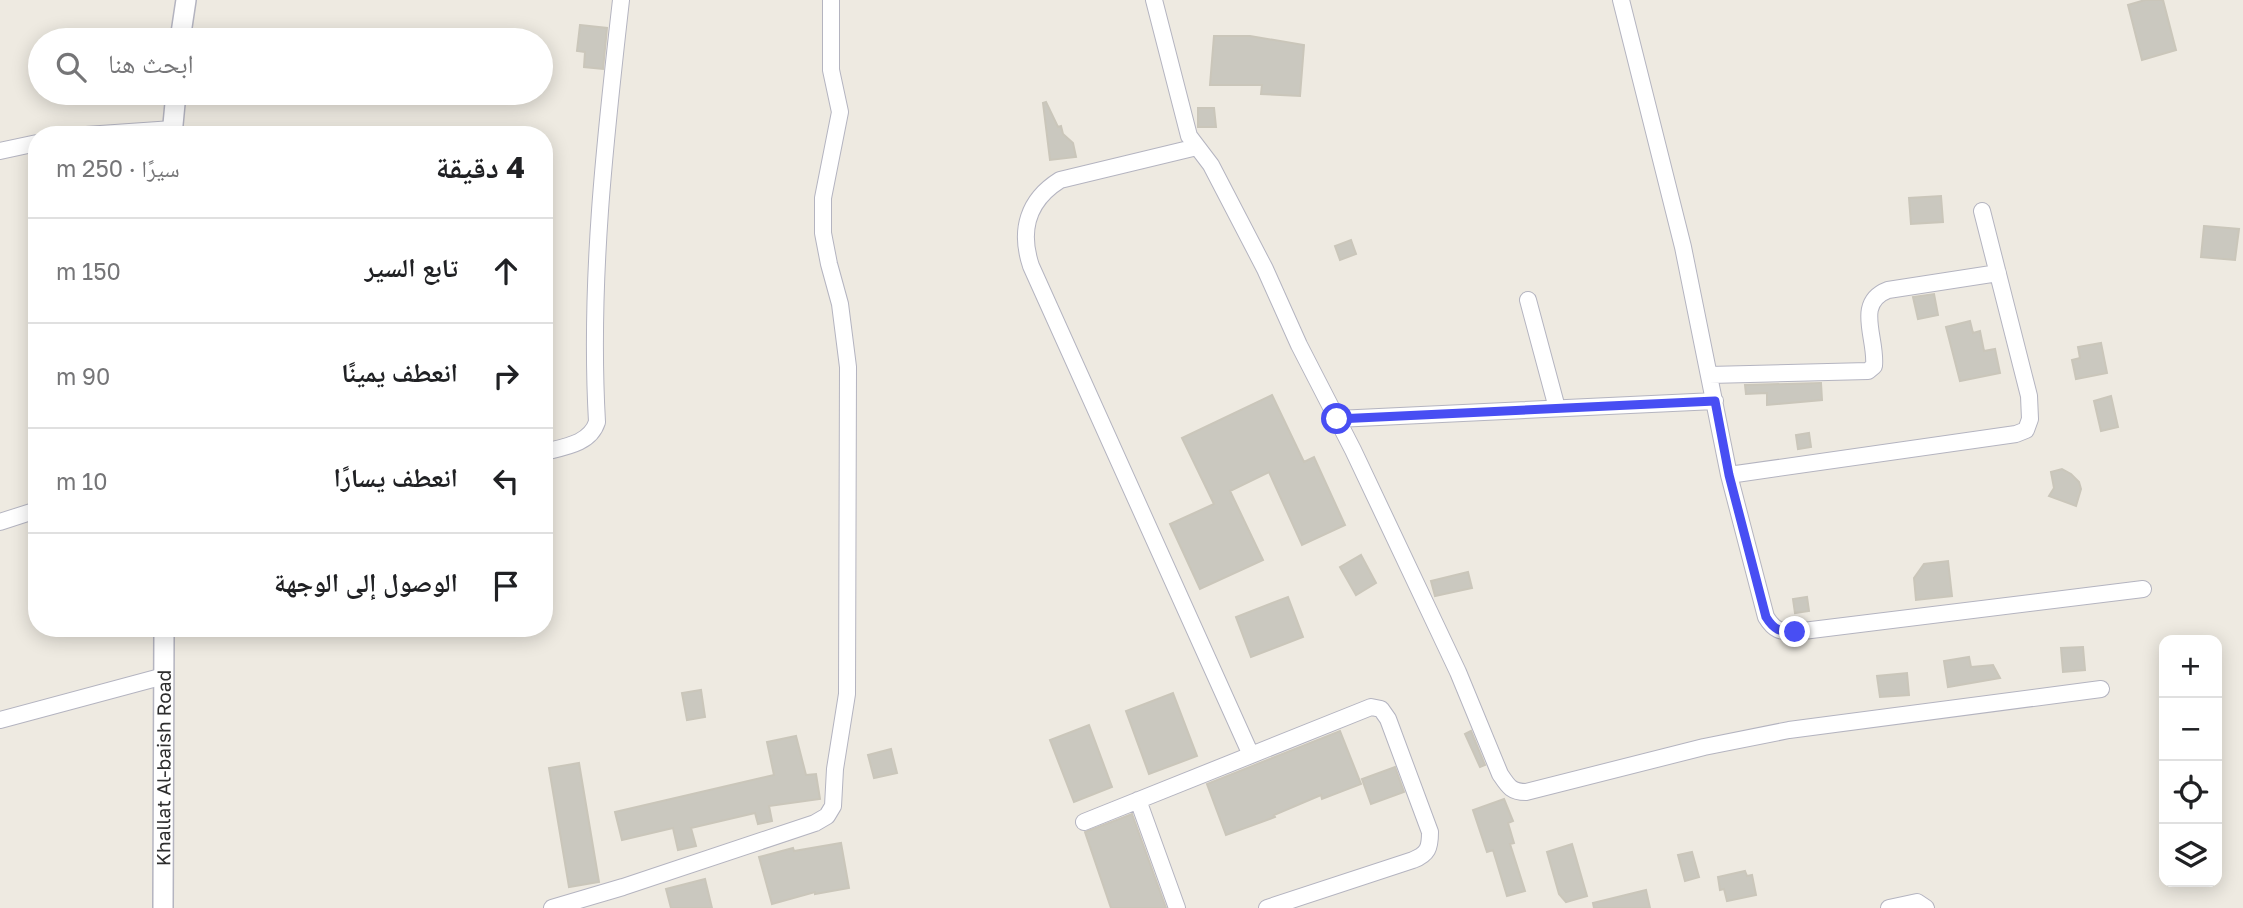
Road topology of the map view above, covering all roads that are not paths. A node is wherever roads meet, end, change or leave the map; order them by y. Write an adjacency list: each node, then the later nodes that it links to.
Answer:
1 (186, 0): 6 (street)
2 (621, 0): 19 (street)
3 (831, 0): 32 (street)
4 (1154, 0): 10 (street)
5 (1621, 0): 15 (street)
6 (182, 28)
7 (175, 105): 8 (street)
8 (173, 126)
9 (28, 145): 11 (street)
10 (1197, 147): 18 (street); 28 (street)
11 (0, 151)
12 (1982, 211): 13 (street)
13 (1998, 273): 15 (street); 20 (street)
14 (1528, 300): 17 (street)
15 (1709, 375): 16 (street)
16 (1715, 401): 17 (street); 20 (street)
17 (1557, 408): 18 (street)
18 (1337, 419): 26 (street)
19 (553, 450)
20 (1729, 475): 23 (street)
21 (28, 513): 22 (street)
22 (0, 523)
23 (2143, 589)
24 (164, 637): 25 (street, Khallat Al-baish Road)
25 (164, 676): 27 (street); 31 (street, Khallat Al-baish Road)
26 (2101, 690)
27 (0, 720)
28 (1251, 755): 29 (street); 34 (street)
29 (1138, 800): 30 (street); 33 (street)
30 (1084, 822)
31 (163, 908)
32 (552, 908)
33 (1177, 908)
34 (1267, 908)
35 (1889, 908): 36 (street)
36 (1926, 908)

